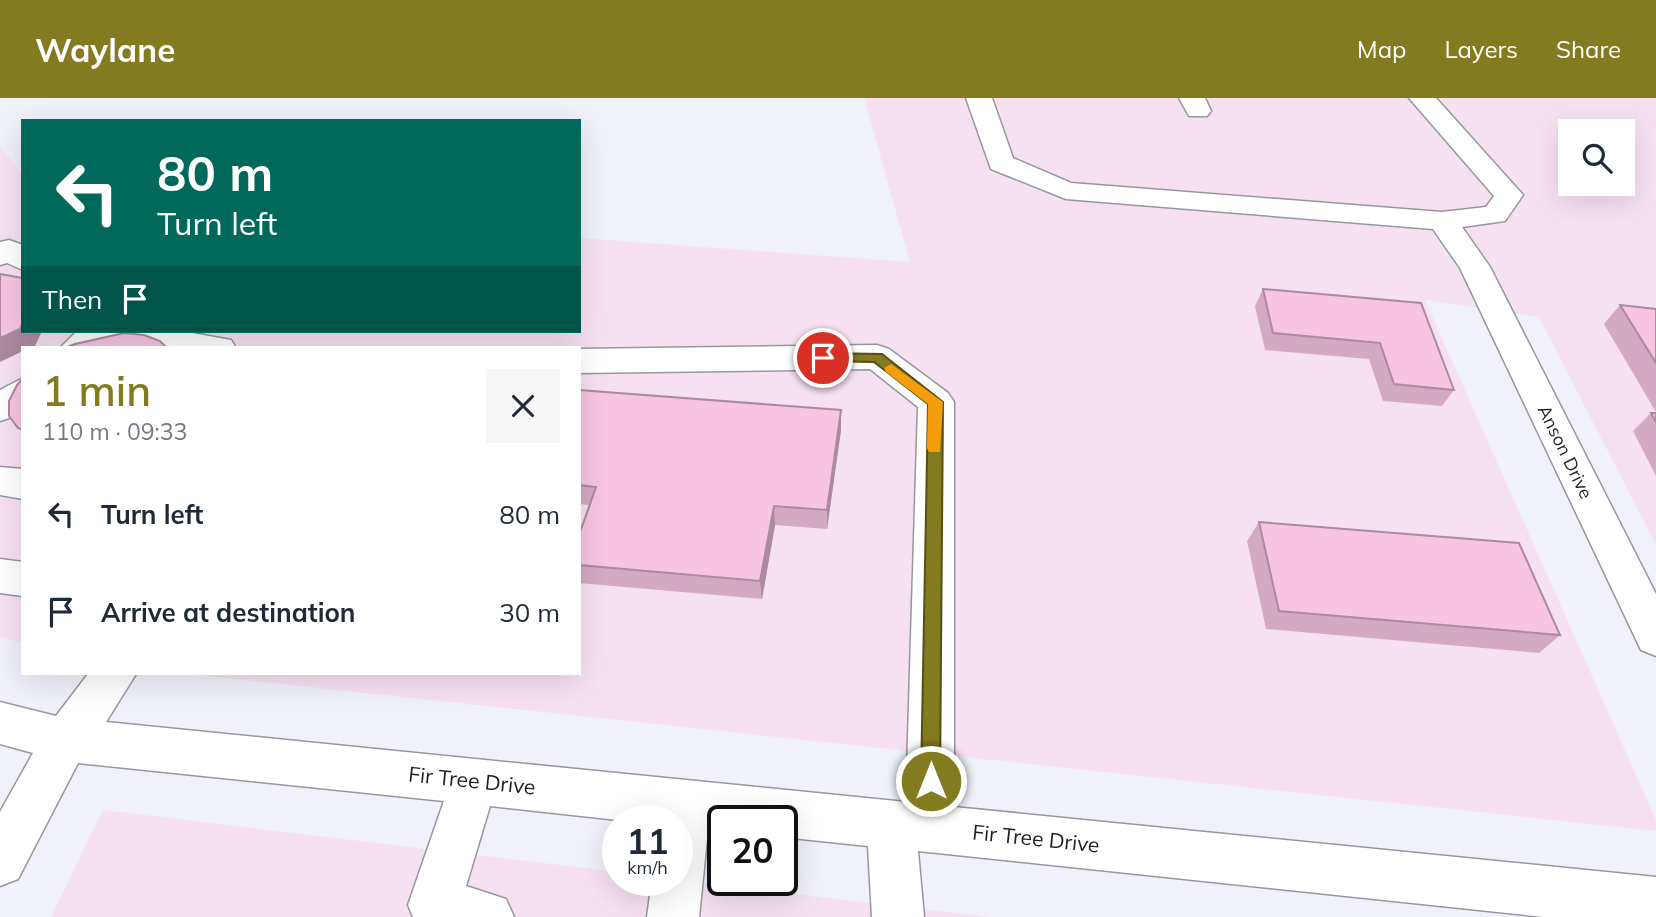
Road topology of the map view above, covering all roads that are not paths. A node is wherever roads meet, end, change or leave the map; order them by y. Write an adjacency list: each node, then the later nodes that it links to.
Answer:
1 (979, 98): 3 (street)
2 (1422, 98): 3 (street)
3 (1442, 221): 17 (street, Anson Drive)
4 (0, 256): 5 (street)
5 (21, 259)
6 (95, 333): 8 (street)
7 (125, 333): 9 (street)
8 (79, 346)
9 (207, 346)
10 (581, 361): 23 (street)
11 (21, 392): 12 (street)
12 (0, 408)
13 (0, 481): 14 (street)
14 (21, 484)
15 (0, 576): 16 (street)
16 (21, 579)
17 (1656, 637)
18 (113, 675): 20 (street)
19 (0, 723): 20 (street, Fir Tree Drive)
20 (66, 740): 21 (street, Fir Tree Drive); 24 (street)
21 (474, 782): 22 (street, Fir Tree Drive); 26 (street)
22 (687, 803): 23 (street, Fir Tree Drive); 28 (street)
23 (911, 826): 25 (street, Fir Tree Drive); 29 (street)
24 (0, 861)
25 (1656, 902)
26 (432, 911): 27 (street)
27 (488, 917)
28 (673, 917)
29 (898, 917)

